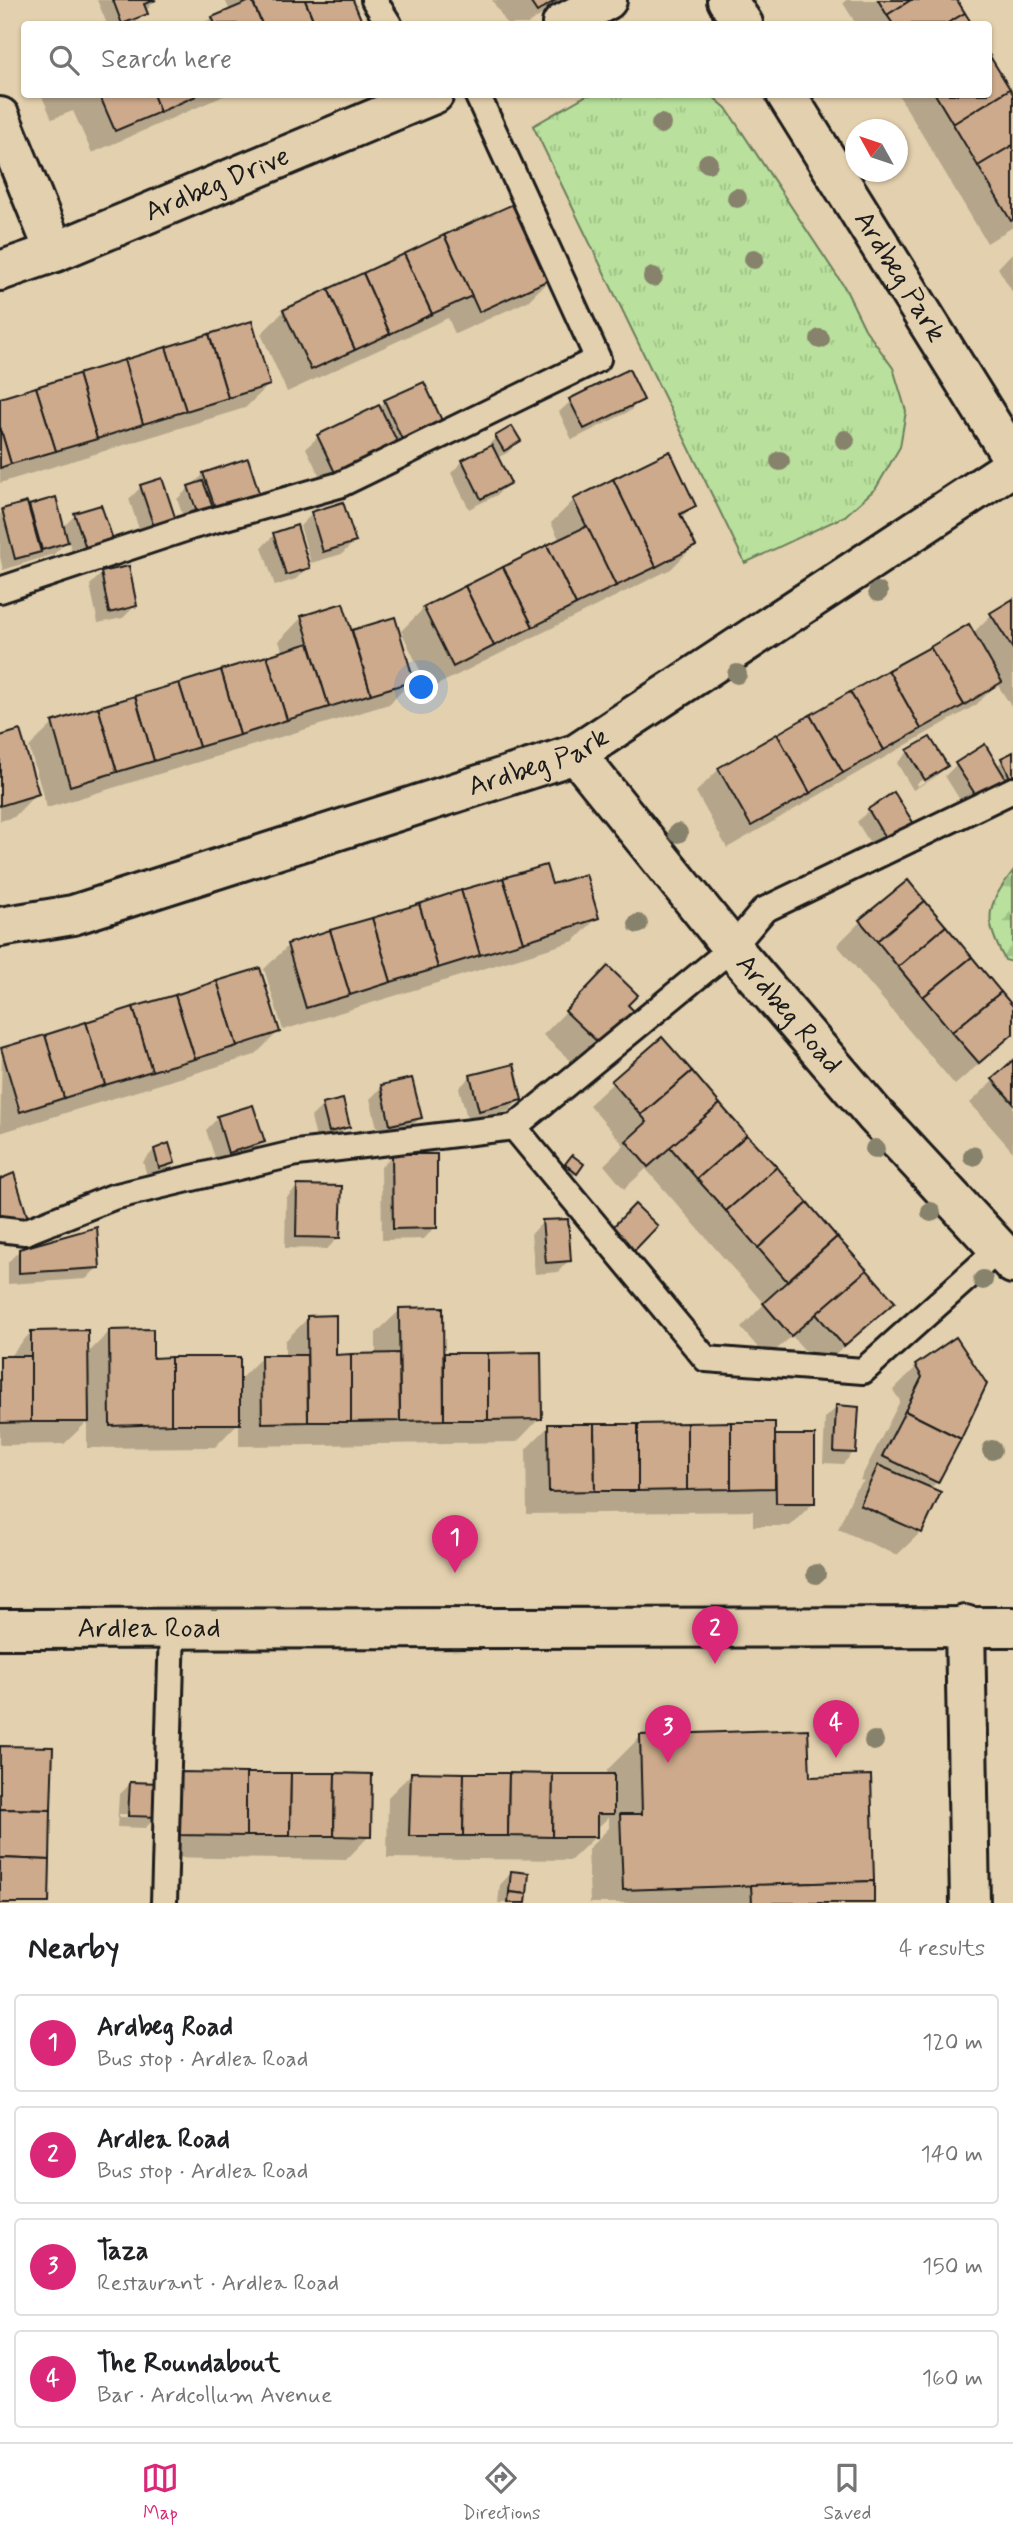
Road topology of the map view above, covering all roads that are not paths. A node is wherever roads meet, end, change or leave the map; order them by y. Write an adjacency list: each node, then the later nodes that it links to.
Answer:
1 (374, 0): 4 (lane)
2 (607, 0): 5 (street)
3 (727, 0): 6 (street)
4 (387, 21)
5 (568, 21)
6 (741, 21)
7 (426, 98): 11 (street, Ardbeg Drive)
8 (479, 98): 15 (lane)
9 (788, 98): 13 (street, Ardbeg Park)
10 (0, 117): 11 (street)
11 (55, 252): 12 (street, Ardbeg Drive)
12 (0, 271)
13 (1013, 459)
14 (1013, 466): 16 (street, Ardbeg Park)
15 (0, 590)
16 (576, 754): 18 (street, Ardbeg Park); 19 (street, Ardbeg Road)
17 (1013, 790): 19 (lane)
18 (0, 927)
19 (732, 947): 20 (lane); 22 (street, Ardbeg Road)
20 (514, 1127): 21 (lane); 22 (lane)
21 (0, 1229)
22 (1006, 1257)
23 (965, 1625): 24 (street, Ardlea Road); 25 (street, Ardlea Road); 28 (street)
24 (1013, 1627)
25 (172, 1628): 26 (street, Ardlea Road); 27 (lane)
26 (0, 1629)
27 (164, 1903)
28 (970, 1903)

